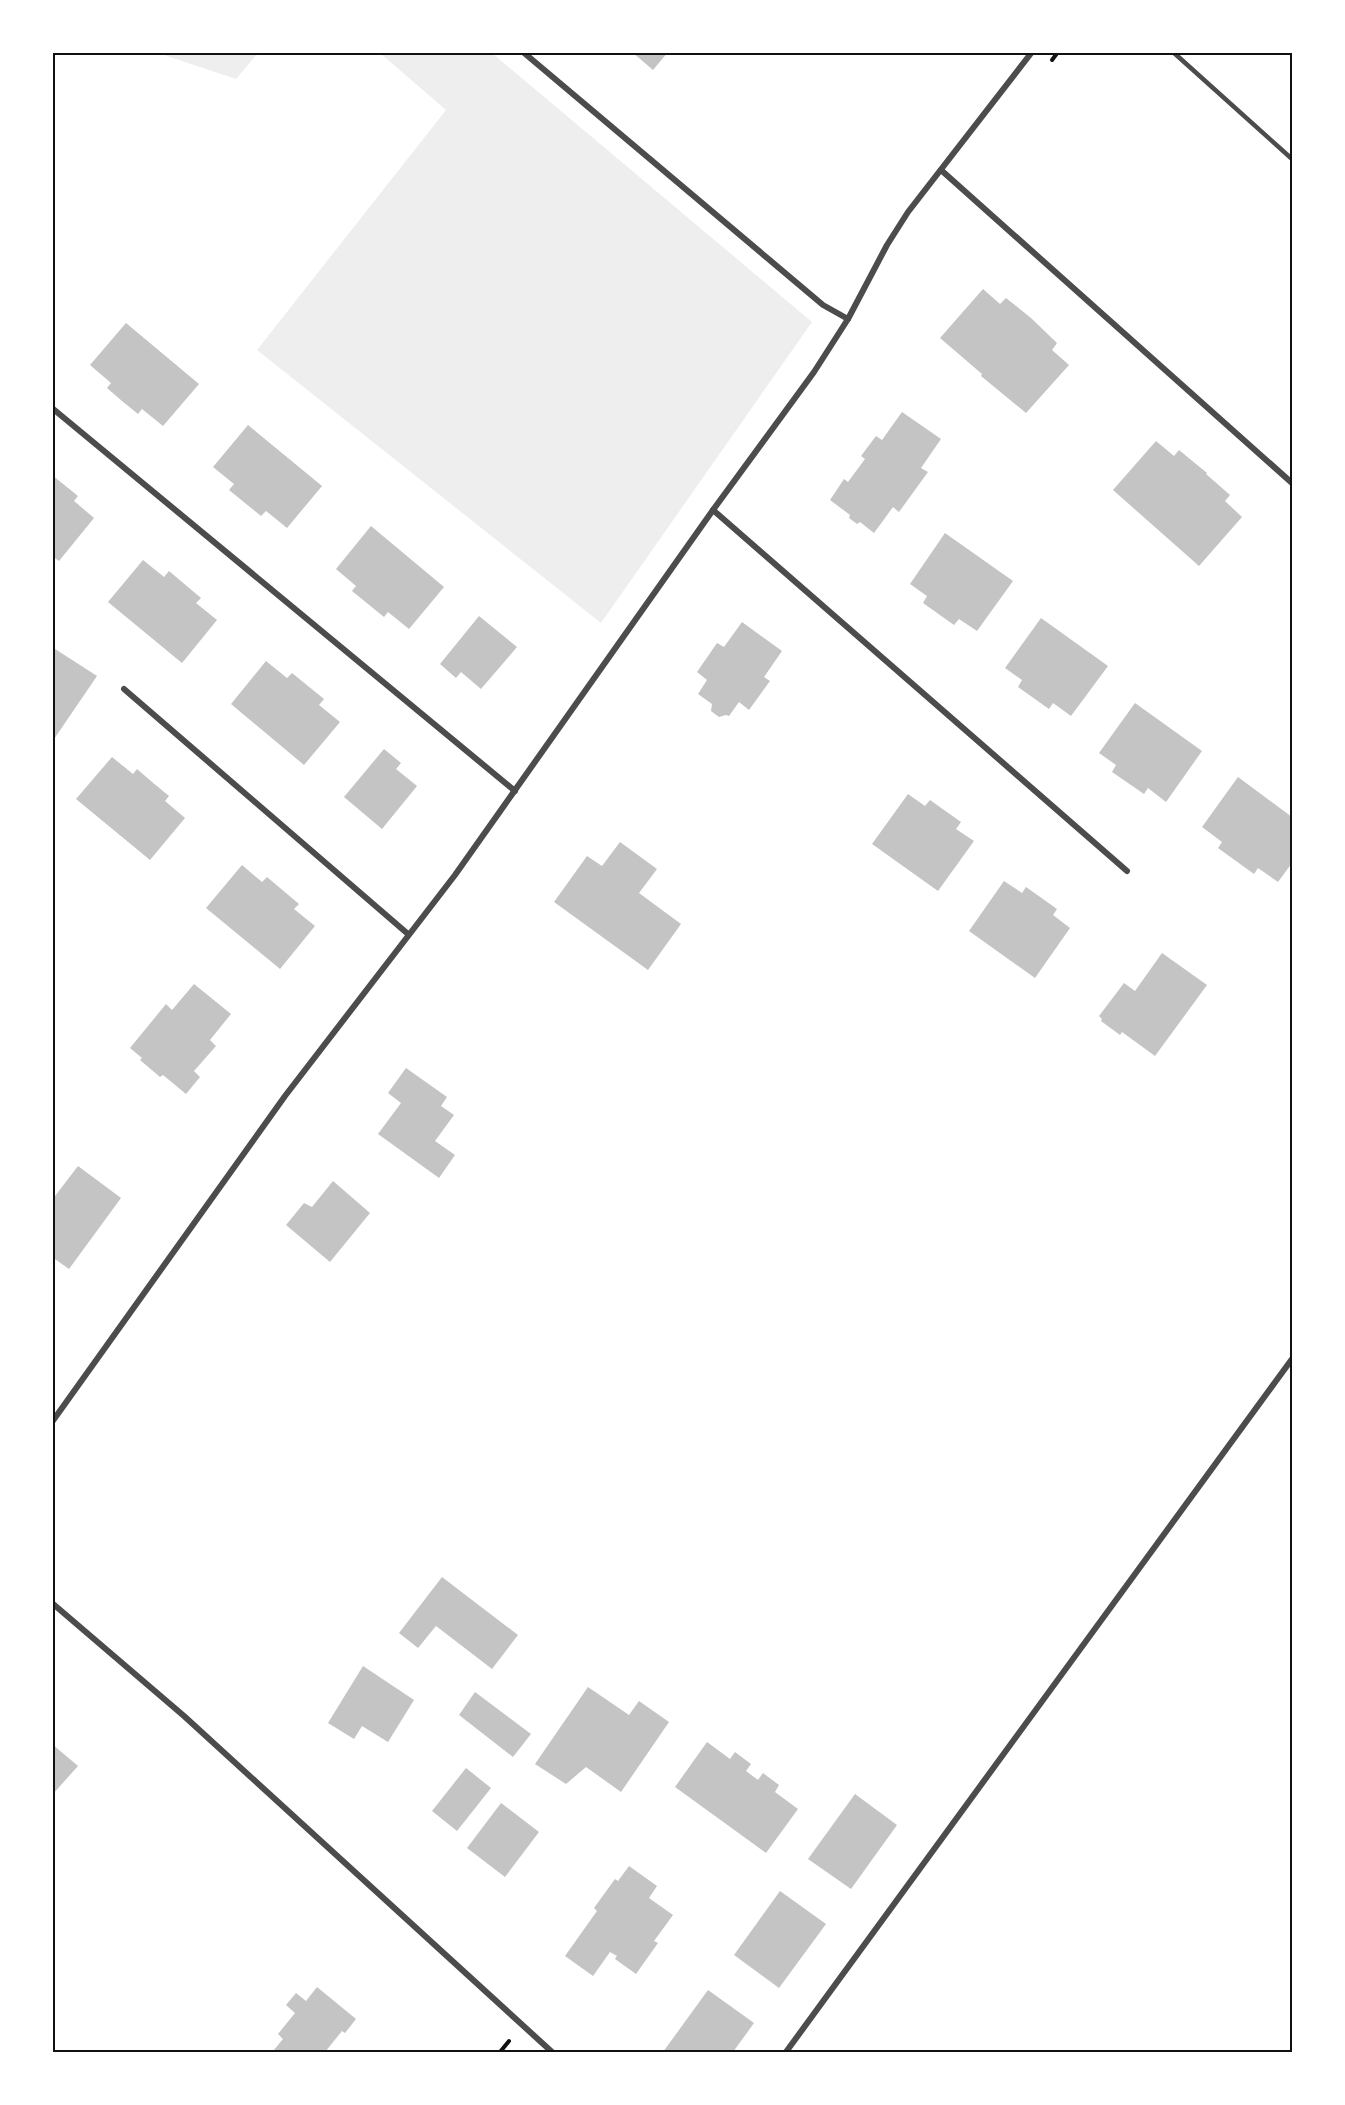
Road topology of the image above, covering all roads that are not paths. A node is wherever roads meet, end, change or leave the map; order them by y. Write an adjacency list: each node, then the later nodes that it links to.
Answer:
1 (523, 52): 6 (street)
2 (1032, 52): 5 (street)
3 (1173, 52): 4 (lane)
4 (1293, 159)
5 (940, 170): 6 (street); 8 (street)
6 (848, 320): 9 (street)
7 (52, 408): 11 (street)
8 (1293, 483)
9 (713, 510): 11 (street); 12 (street)
10 (124, 690): 13 (street)
11 (515, 791): 13 (street)
12 (1127, 871)
13 (408, 934): 15 (street)
14 (1293, 1359): 18 (street)
15 (52, 1422)
16 (52, 1603): 17 (street)
17 (552, 2052)
18 (786, 2052)

